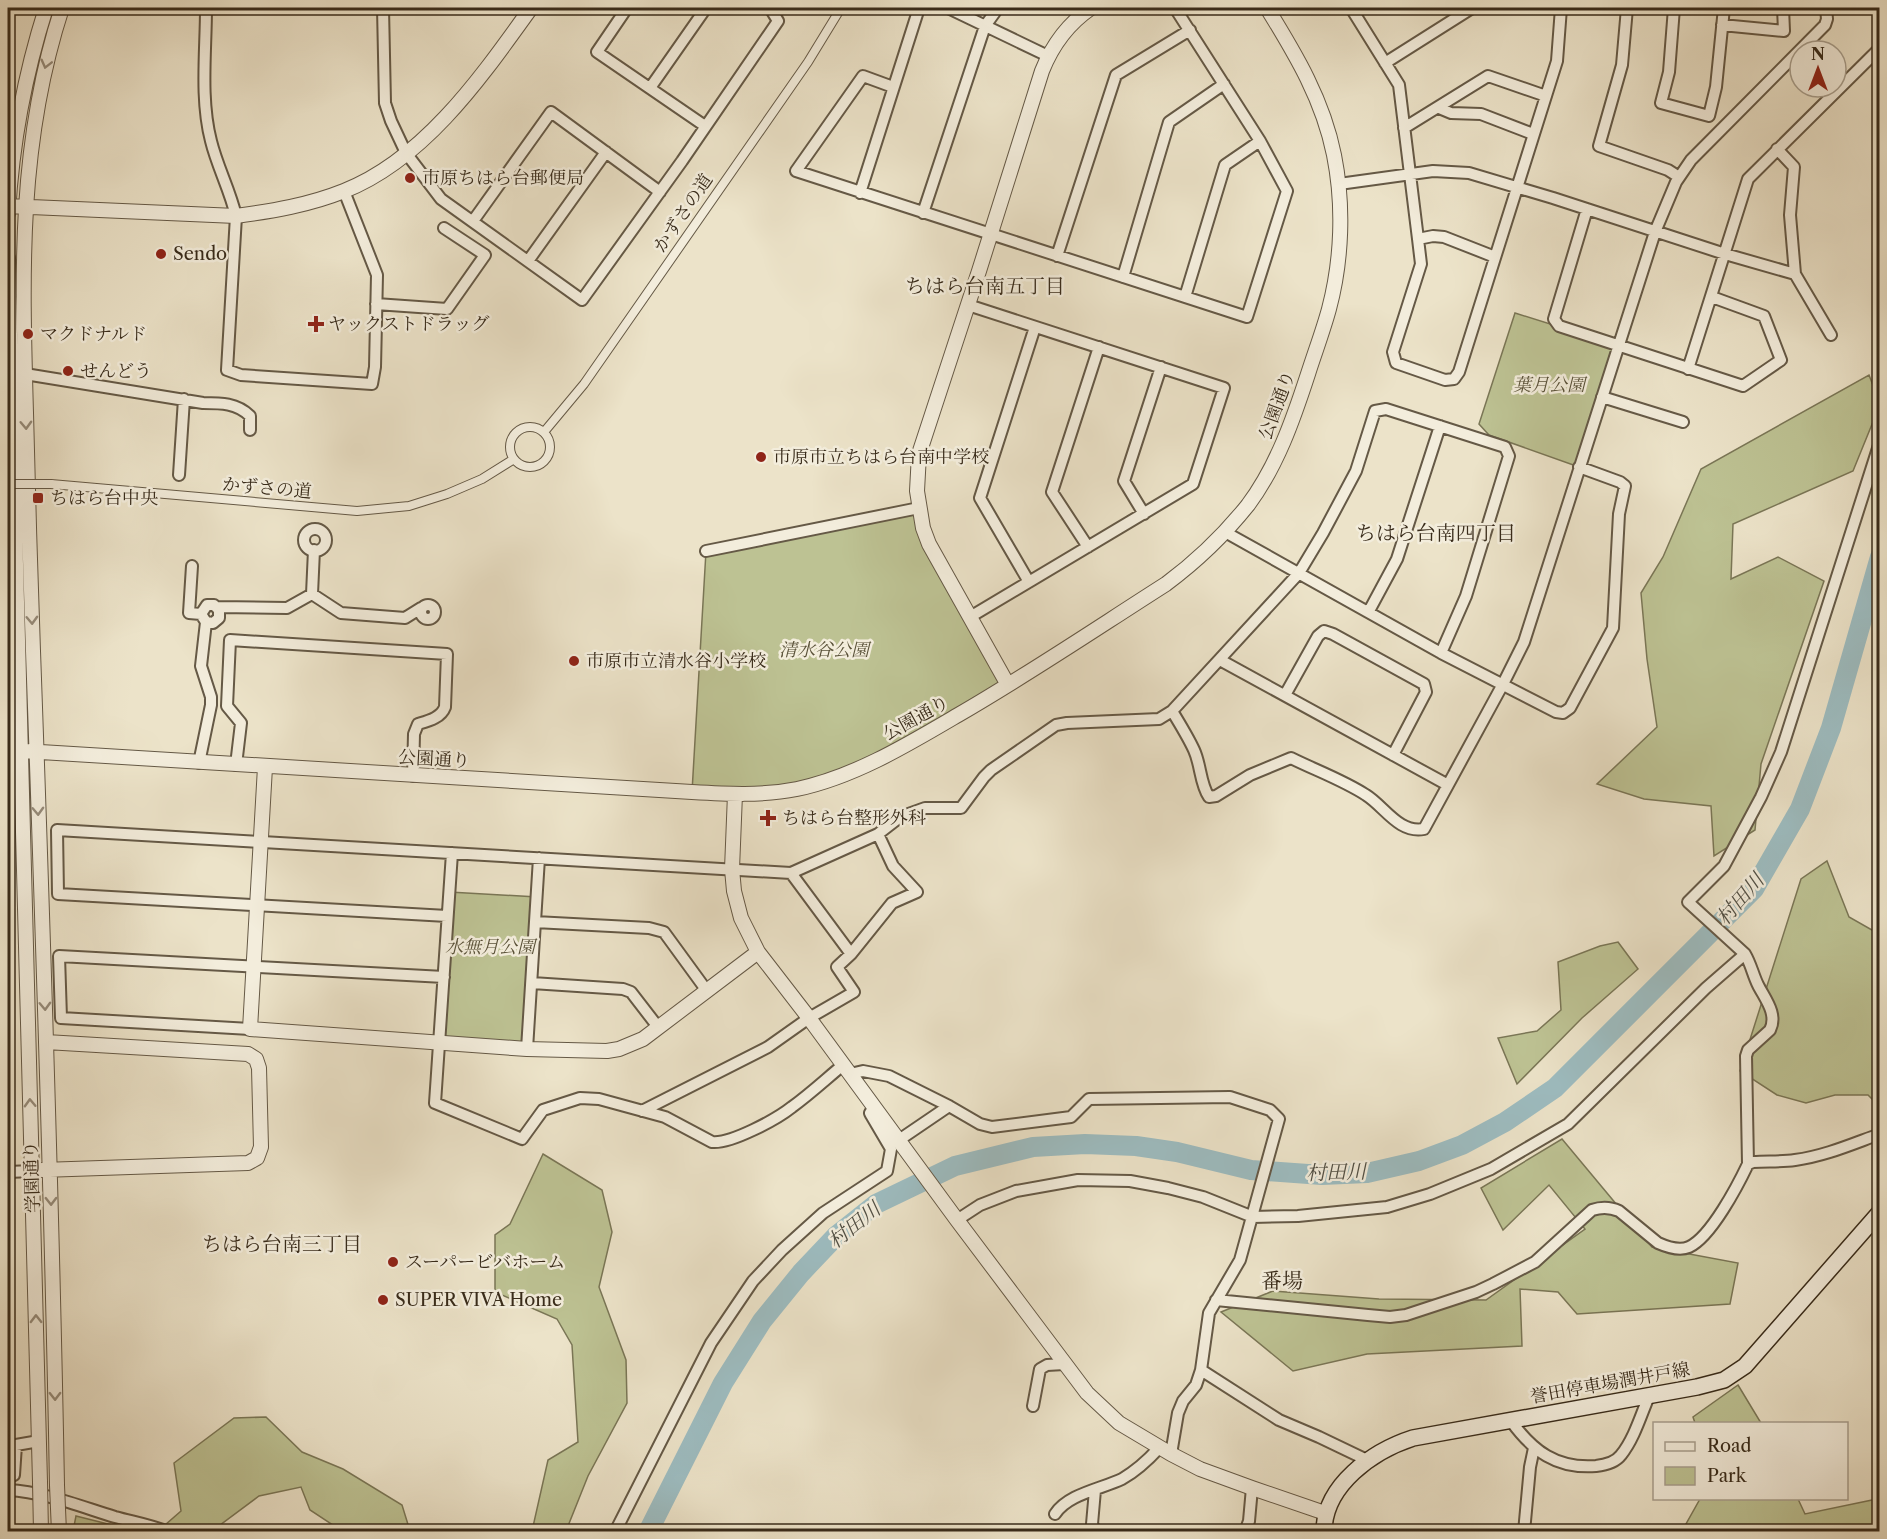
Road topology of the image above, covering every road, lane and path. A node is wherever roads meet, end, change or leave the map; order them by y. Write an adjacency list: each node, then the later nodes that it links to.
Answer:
1 (46, 8): 49 (street)
2 (62, 8): 50 (street, 学園通り, one-way to 50)
3 (206, 8): 54 (street)
4 (383, 8): 41 (street)
5 (531, 8): 41 (street)
6 (627, 8): 32 (street)
7 (706, 8): 32 (street)
8 (770, 8): 35 (street)
9 (842, 8): 83 (street, かずさの道)
10 (919, 8): 31 (street)
11 (948, 8): 25 (street)
12 (998, 8): 25 (street)
13 (1091, 8): 28 (street)
14 (1175, 8): 26 (street)
15 (1267, 8): 44 (street, 公園通り)
16 (1351, 8): 29 (street)
17 (1472, 8): 29 (street)
18 (1561, 8): 33 (street)
19 (1627, 8): 43 (street)
20 (1674, 8): 24 (street)
21 (1724, 8): 24 (street)
22 (1783, 8): 24 (street)
23 (1826, 8): 43 (street)
24 (1722, 25)
25 (985, 26): 28 (street); 52 (street)
26 (1190, 30): 30 (street); 61 (street)
27 (1880, 48): 39 (street)
28 (1048, 56): 58 (street)
29 (1385, 63): 36 (street)
30 (1224, 84): 38 (street); 66 (street)
31 (894, 87): 48 (street); 48 (street)
32 (650, 88): 35 (street)
33 (1546, 96): 34 (street); 37 (street)
34 (1439, 108): 36 (street); 37 (street)
35 (705, 126): 47 (street)
36 (1404, 128): 42 (street)
37 (1533, 134): 45 (street)
38 (1260, 141): 67 (street); 67 (street)
39 (1777, 149): 60 (street); 65 (street)
40 (606, 152): 47 (street); 55 (street); 64 (street)
41 (406, 153): 46 (street); 55 (street)
42 (1410, 174): 44 (street); 45 (street); 59 (street)
43 (1679, 177): 57 (street)
44 (1339, 184): 91 (street, 公園通り)
45 (1517, 187): 51 (street); 62 (street)
46 (344, 191): 54 (street); 69 (street)
47 (660, 192): 64 (street)
48 (860, 193): 52 (street)
49 (8, 206): 50 (street); 53 (street)
50 (24, 207): 54 (street); 77 (street, 学園通り)
51 (1587, 209): 57 (street); 73 (street)
52 (923, 213): 58 (street)
53 (8, 215)
54 (236, 216): 69 (street)
55 (473, 221): 64 (street)
56 (444, 228): 69 (street)
57 (1655, 231): 60 (street); 73 (street)
58 (991, 235): 61 (street); 70 (street)
59 (1418, 239): 62 (street); 62 (street)
60 (1725, 254): 65 (street); 68 (street)
61 (1057, 256): 66 (street)
62 (1495, 257)
63 (8, 258): 110 (street, 学園通り)
64 (528, 261)
65 (1795, 274): 72 (street)
66 (1123, 277): 67 (street)
67 (1185, 297)
68 (1712, 297): 76 (street); 76 (street)
69 (376, 304)
70 (968, 305): 71 (street); 89 (street)
71 (1035, 327): 74 (street); 97 (street)
72 (1831, 335)
73 (1620, 346): 76 (street); 78 (street)
74 (1099, 347): 75 (street); 92 (street)
75 (1161, 367): 90 (street); 90 (street)
76 (1688, 369)
77 (25, 374): 79 (street); 111 (street, 学園通り, one-way to 111)
78 (1602, 397): 80 (street); 86 (street)
79 (184, 399): 82 (street); 87 (street)
80 (1683, 423)
81 (1440, 426): 96 (street); 101 (street); 104 (street)
82 (250, 430)
83 (544, 432): 85 (street); 85 (street)
84 (1880, 442): 130 (street)
85 (514, 459): 88 (street, かずさの道, bridge)
86 (1579, 467): 106 (street); 106 (street)
87 (179, 474)
88 (8, 484)
89 (920, 508): 94 (street); 102 (street)
90 (1144, 514): 92 (street)
91 (1225, 532): 96 (street); 107 (street, 公園通り)
92 (1088, 547): 97 (street)
93 (314, 550): 98 (street)
94 (706, 551)
95 (192, 566): 103 (street)
96 (1299, 573): 101 (street); 105 (street)
97 (1029, 582): 102 (street)
98 (312, 594): 99 (street); 100 (street)
99 (217, 607): 103 (street); 103 (street)
100 (421, 608)
101 (1369, 611): 104 (street)
102 (970, 617): 107 (street)
103 (203, 618): 113 (street)
104 (1441, 653): 106 (street)
105 (1221, 660): 108 (street); 109 (street)
106 (1503, 684): 117 (street)
107 (1008, 685): 118 (street, 公園通り)
108 (1285, 695): 112 (street); 112 (street)
109 (1172, 711): 117 (street); 119 (street)
110 (14, 751): 111 (street, 公園通り); 149 (street, 学園通り, one-way to 110)
111 (36, 753): 113 (street, 公園通り); 138 (street, 学園通り, one-way to 138)
112 (1393, 755): 117 (street)
113 (199, 763): 114 (street, 公園通り)
114 (236, 765): 115 (street, 公園通り); 116 (street)
115 (265, 767): 116 (street, 公園通り); 120 (street)
116 (412, 776): 118 (street, 公園通り)
117 (1448, 785)
118 (735, 794): 123 (street)
119 (878, 834): 124 (street); 129 (street)
120 (261, 843): 121 (street); 125 (street); 125 (street)
121 (452, 853): 122 (street); 126 (street)
122 (539, 858): 123 (street); 127 (street)
123 (732, 869): 124 (street); 128 (street)
124 (791, 873): 129 (street)
125 (257, 904): 126 (street); 131 (street)
126 (447, 916): 132 (street)
127 (535, 922): 133 (street); 134 (street)
128 (758, 952): 134 (street); 135 (street)
129 (851, 954): 135 (street)
130 (1745, 954): 147 (street); 152 (street)
131 (253, 966): 132 (street); 137 (street); 137 (street)
132 (444, 977): 139 (street)
133 (531, 983): 136 (street); 140 (street)
134 (707, 991): 136 (street)
135 (809, 1018): 141 (street); 144 (street)
136 (658, 1027): 140 (street)
137 (250, 1029): 139 (street)
138 (46, 1042): 148 (street, 学園通り); 148 (street)
139 (440, 1043): 140 (street); 144 (street)
140 (527, 1048)
141 (846, 1070): 142 (street); 143 (street); 144 (street)
142 (950, 1106): 146 (street); 152 (street)
143 (874, 1107): 146 (street); 173 (street)
144 (642, 1110)
145 (1880, 1134): 147 (street)
146 (899, 1140): 153 (street)
147 (1748, 1164): 154 (street)
148 (50, 1170): 149 (street); 171 (street, 学園通り, one-way to 171, bridge)
149 (32, 1171): 150 (street); 160 (street, 学園通り, one-way to 149)
150 (8, 1172)
151 (1880, 1212): 157 (main road, 誉田停車場潤井戸線)
152 (1253, 1217): 153 (street); 154 (street)
153 (957, 1220): 155 (street)
154 (1216, 1300): 156 (street)
155 (1064, 1364): 158 (street); 162 (street)
156 (1202, 1370): 162 (street); 163 (street)
157 (1649, 1396): 159 (main road, 誉田停車場潤井戸線); 161 (street)
158 (1033, 1406)
159 (1510, 1421): 161 (street); 163 (main road, 誉田停車場潤井戸線)
160 (39, 1441): 164 (street); 170 (street, 学園通り, bridge)
161 (1534, 1448): 177 (street)
162 (1165, 1451): 165 (street); 167 (street)
163 (1367, 1460): 168 (main road, 誉田停車場潤井戸線)
164 (8, 1478)
165 (1252, 1488): 168 (street); 175 (street)
166 (8, 1490): 172 (street)
167 (1095, 1490): 169 (street); 174 (street)
168 (1326, 1513): 176 (main road, 誉田停車場潤井戸線)
169 (1055, 1514)
170 (41, 1532)
171 (59, 1532)
172 (168, 1532)
173 (615, 1532)
174 (1096, 1532)
175 (1245, 1532)
176 (1324, 1532)
177 (1524, 1532)

